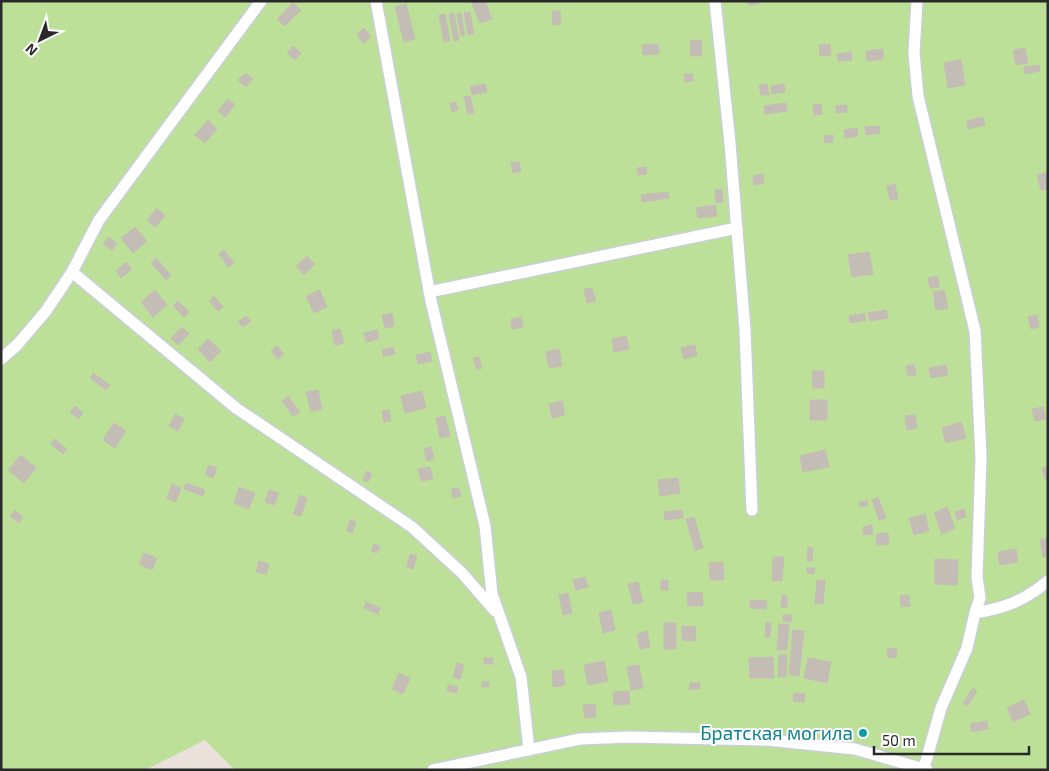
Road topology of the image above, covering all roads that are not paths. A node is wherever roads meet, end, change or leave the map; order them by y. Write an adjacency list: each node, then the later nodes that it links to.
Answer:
1 (262, 1): 6 (lane)
2 (376, 1): 7 (lane)
3 (715, 1): 5 (lane)
4 (917, 1): 11 (lane)
5 (737, 228): 7 (lane); 9 (lane)
6 (72, 272): 8 (lane); 12 (lane)
7 (429, 292): 12 (lane)
8 (1, 359)
9 (752, 510)
10 (1048, 581): 11 (lane)
11 (975, 613): 14 (lane)
12 (498, 615): 13 (lane)
13 (529, 750): 14 (lane); 15 (lane)
14 (925, 769)
15 (433, 770)

